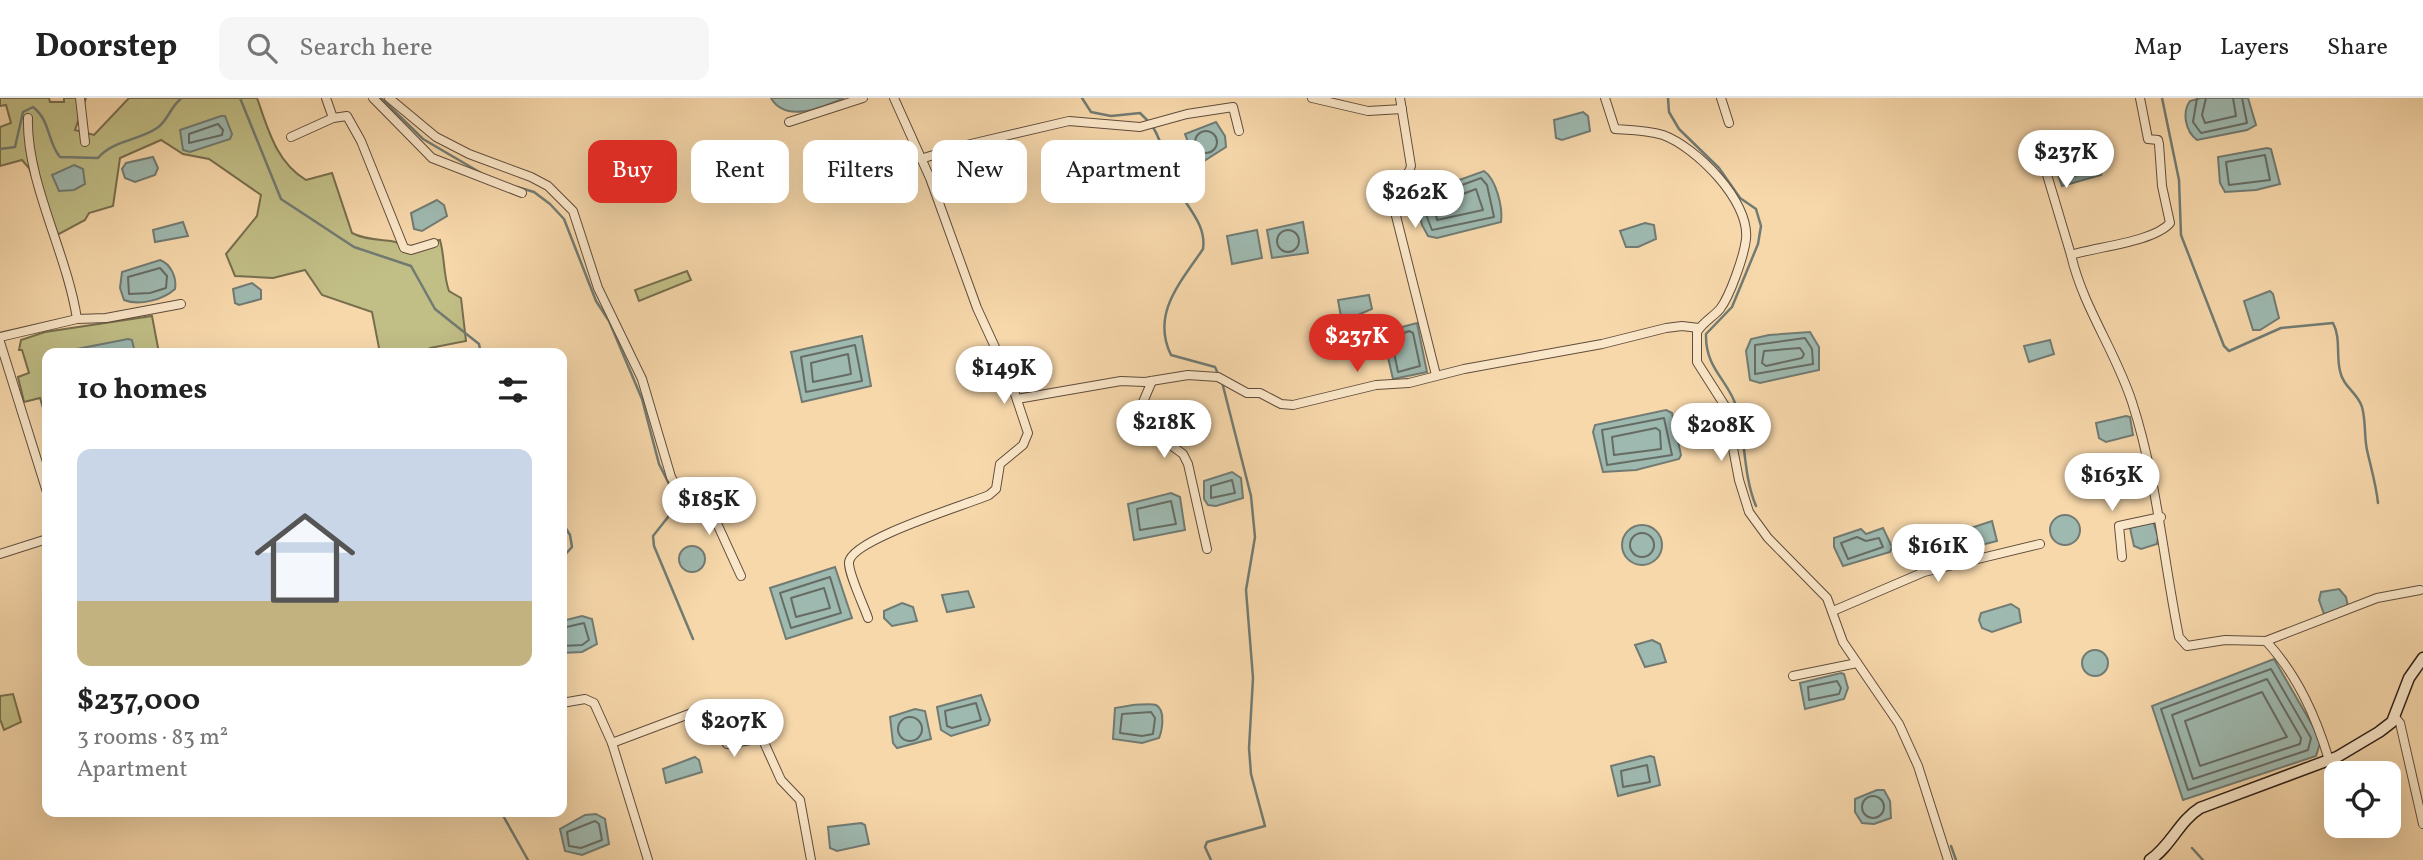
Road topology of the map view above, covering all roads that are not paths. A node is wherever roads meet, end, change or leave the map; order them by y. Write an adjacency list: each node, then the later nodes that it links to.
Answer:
1 (80, 98): 19 (street)
2 (326, 98): 14 (street)
3 (373, 98): 22 (street)
4 (389, 98): 33 (street)
5 (863, 98): 15 (street)
6 (894, 98): 21 (street)
7 (1312, 98): 12 (street)
8 (1400, 98): 12 (street)
9 (1605, 98): 27 (street)
10 (1721, 98): 16 (street)
11 (2140, 98): 24 (street)
12 (1402, 109): 29 (street)
13 (28, 118): 26 (street)
14 (333, 118): 18 (street); 23 (street)
15 (789, 122)
16 (1729, 123)
17 (1239, 131): 21 (street)
18 (291, 137)
19 (85, 142)
20 (2095, 142): 24 (street)
21 (921, 159): 31 (street)
22 (522, 193)
23 (434, 243)
24 (2071, 255): 35 (street)
25 (181, 304): 26 (street)
26 (77, 319): 28 (street)
27 (1699, 328): 29 (street); 43 (street)
28 (0, 340): 32 (street)
29 (1436, 375): 30 (street)
30 (1152, 381): 31 (street); 38 (street)
31 (1017, 398): 44 (street)
32 (42, 476)
33 (679, 490): 34 (street); 41 (street)
34 (685, 502)
35 (2161, 517): 40 (street); 45 (street)
36 (42, 541): 39 (street)
37 (2040, 544): 43 (street)
38 (1207, 549)
39 (0, 554)
40 (2122, 557)
41 (741, 576)
42 (2420, 590): 45 (street)
43 (1833, 611): 47 (street)
44 (868, 618)
45 (2266, 641): 52 (street)
46 (2423, 658): 50 (main road)
47 (1857, 663): 48 (street); 56 (street)
48 (1793, 676)
49 (567, 702): 51 (street)
50 (2394, 716): 52 (main road); 53 (street)
51 (612, 743): 54 (street); 55 (street)
52 (2329, 760): 57 (main road)
53 (2423, 824)
54 (648, 860)
55 (811, 860)
56 (1948, 860)
57 (2150, 860)

